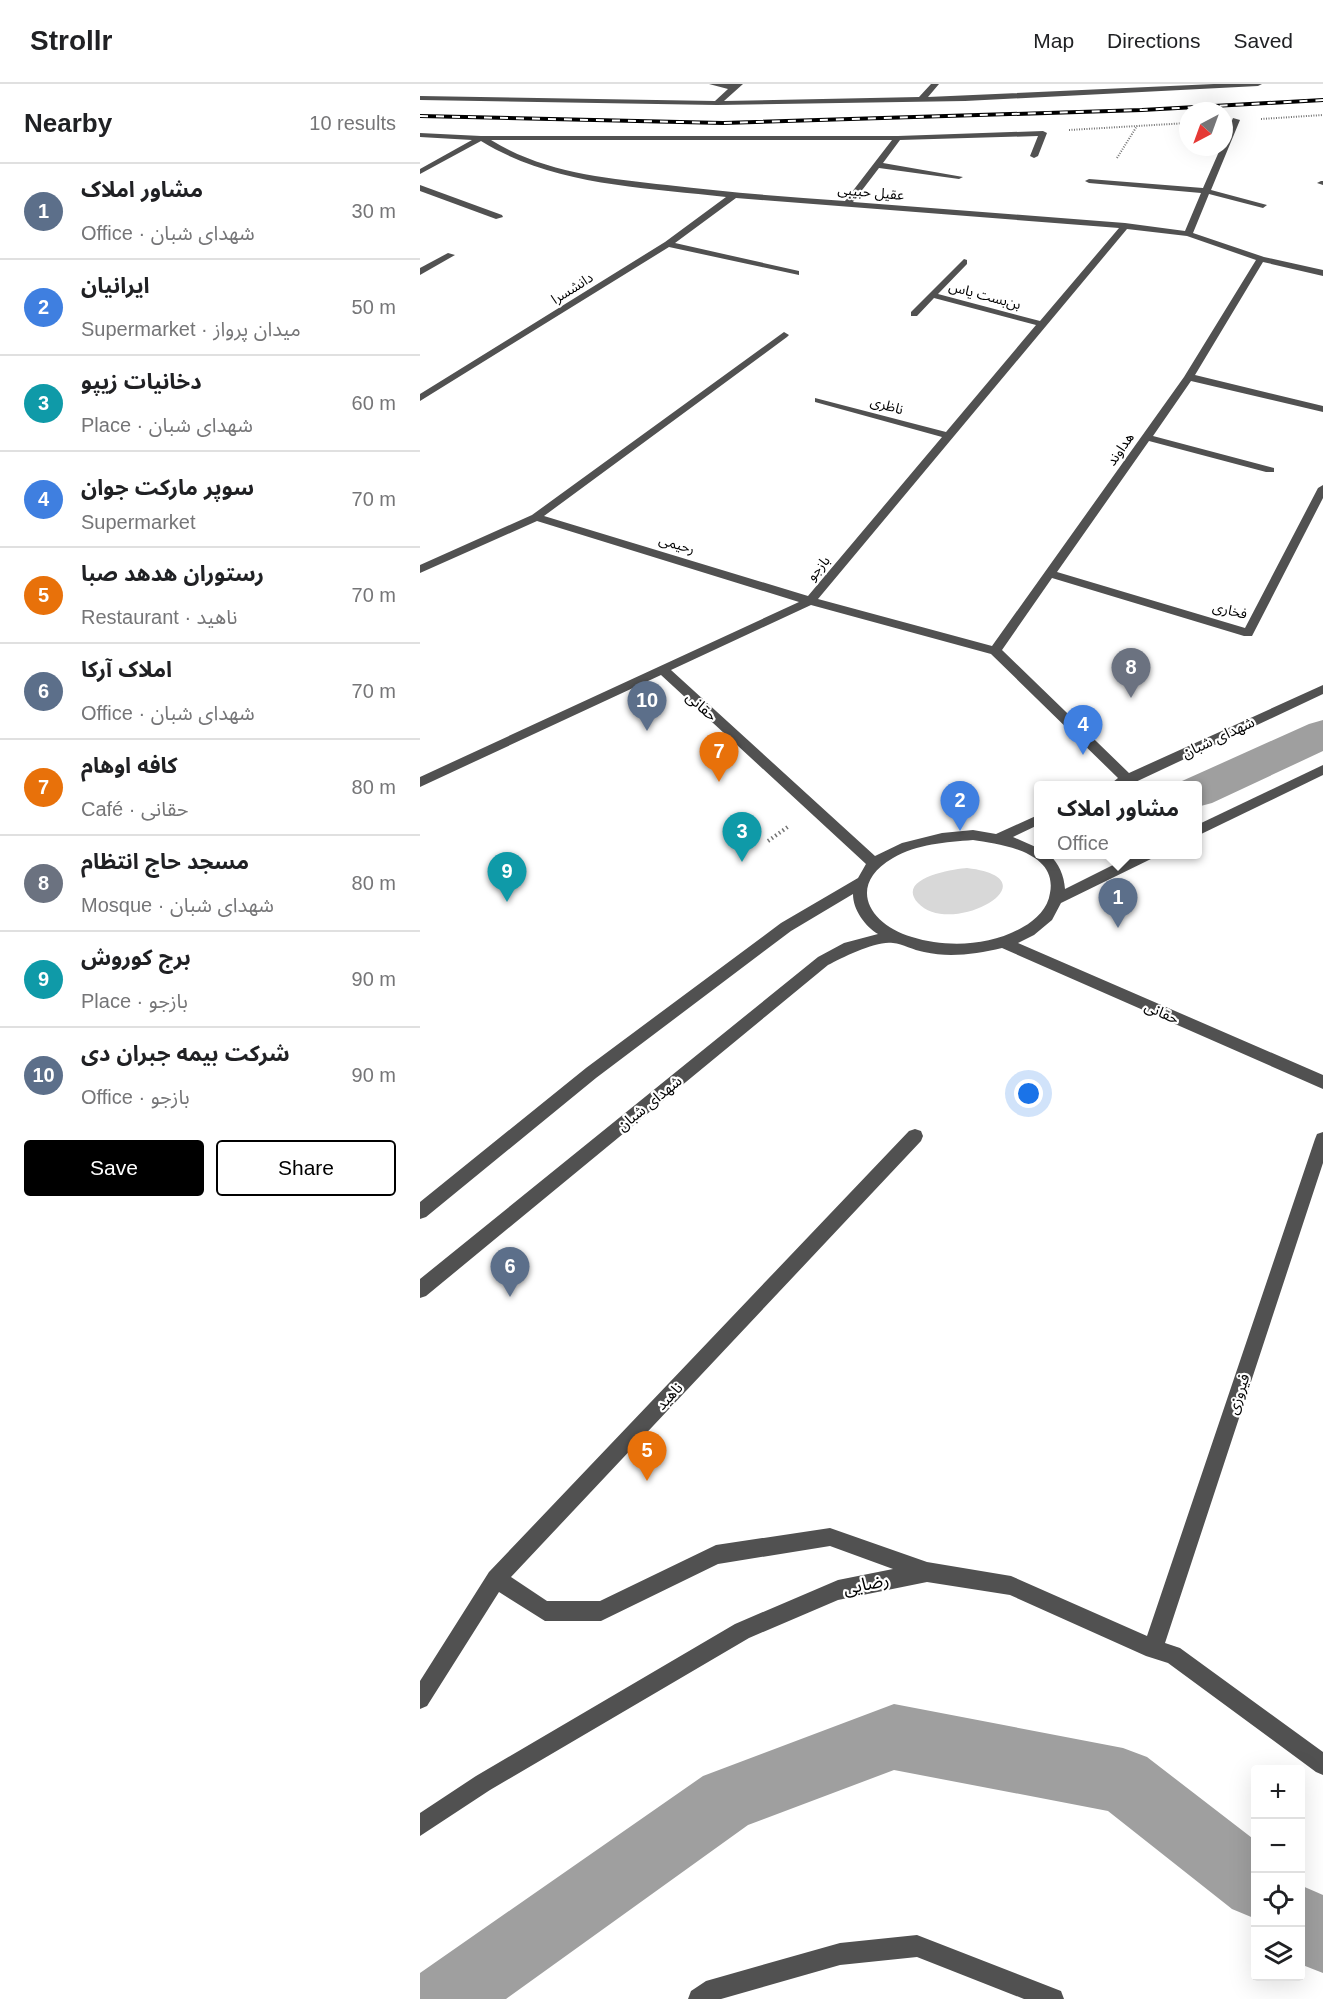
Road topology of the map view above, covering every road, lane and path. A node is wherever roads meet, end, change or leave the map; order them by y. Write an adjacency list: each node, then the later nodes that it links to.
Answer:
1 (713, 84): 4 (street)
2 (935, 84): 7 (street)
3 (1258, 84): 5 (street)
4 (736, 86): 8 (street)
5 (1105, 88): 7 (street)
6 (420, 98): 8 (street)
7 (922, 99): 8 (street)
8 (717, 103)
9 (1323, 116): 10 (path)
10 (1236, 120): 24 (street)
11 (1179, 124): 12 (path)
12 (1137, 126): 13 (path); 22 (path)
13 (1043, 134): 16 (street); 17 (street)
14 (420, 135): 15 (street, عقیل حبیبی)
15 (481, 138): 16 (street); 19 (street); 25 (street, عقیل حبیبی)
16 (898, 138): 18 (street)
17 (1034, 156)
18 (878, 165): 20 (street); 26 (street)
19 (420, 171)
20 (959, 177)
21 (1089, 181): 22 (street)
22 (1109, 182): 24 (street)
23 (420, 188): 28 (street)
24 (1206, 191): 27 (street); 30 (street)
25 (734, 195): 26 (street, عقیل حبیبی); 31 (street, دانشسرا)
26 (849, 203): 29 (street, عقیل حبیبی)
27 (1263, 206)
28 (499, 217)
29 (1125, 226): 30 (street, عقیل حبیبی); 40 (street, بازجو)
30 (1188, 234): 33 (street, عقیل حبیبی)
31 (668, 244): 36 (street); 43 (street, دانشسرا)
32 (451, 255): 35 (street)
33 (1261, 259): 37 (street, عقیل حبیبی); 42 (street, هداوند)
34 (964, 262): 38 (street, بن‌بست یاس)
35 (420, 272)
36 (796, 273)
37 (1323, 273)
38 (932, 296): 39 (street); 40 (street, بن‌بست یاس)
39 (914, 314)
40 (1042, 324): 46 (street, بازجو)
41 (784, 335): 50 (street)
42 (1189, 377): 45 (street); 47 (street, هداوند)
43 (420, 398)
44 (819, 400): 46 (street, ناظری)
45 (1323, 409)
46 (949, 436): 53 (street, بازجو)
47 (1146, 437): 48 (street); 52 (street, هداوند)
48 (1270, 470)
49 (1323, 488): 52 (street, فخاری)
50 (536, 517): 51 (street); 53 (street, رحیمی)
51 (420, 569)
52 (1050, 574): 54 (street, هداوند)
53 (810, 601): 54 (street, رحیمی); 55 (street, بازجو)
54 (995, 651): 58 (street)
55 (662, 669): 60 (street, بازجو); 67 (street, حقانی)
56 (1323, 689): 58 (street, شهدای شبان)
57 (1323, 770): 62 (street)
58 (1127, 779): 59 (street, شهدای شبان)
59 (1123, 781)
60 (420, 782)
61 (1034, 822): 63 (street)
62 (1202, 829)
63 (999, 838): 64 (street); 67 (street)
64 (1034, 852)
65 (1045, 859): 69 (street)
66 (1140, 859): 69 (street)
67 (875, 864): 68 (street)
68 (862, 882): 70 (street); 76 (street)
69 (1058, 899): 71 (street)
70 (890, 937): 71 (street); 77 (street, شهدای شبان)
71 (1002, 942): 72 (street, حقانی)
72 (1323, 1082)
73 (915, 1136): 79 (street, ناهید)
74 (1323, 1139): 75 (street, فیروزی)
75 (1318, 1169): 80 (street, فیروزی)
76 (420, 1212)
77 (420, 1290)
78 (927, 1572): 79 (street); 80 (street, رضایی); 83 (street, رضایی)
79 (495, 1579): 81 (street, ناهید)
80 (1153, 1649): 82 (street, رضایی)
81 (420, 1699)
82 (1323, 1765)
83 (420, 1825)
84 (699, 1999): 85 (street)
85 (1053, 1999)

